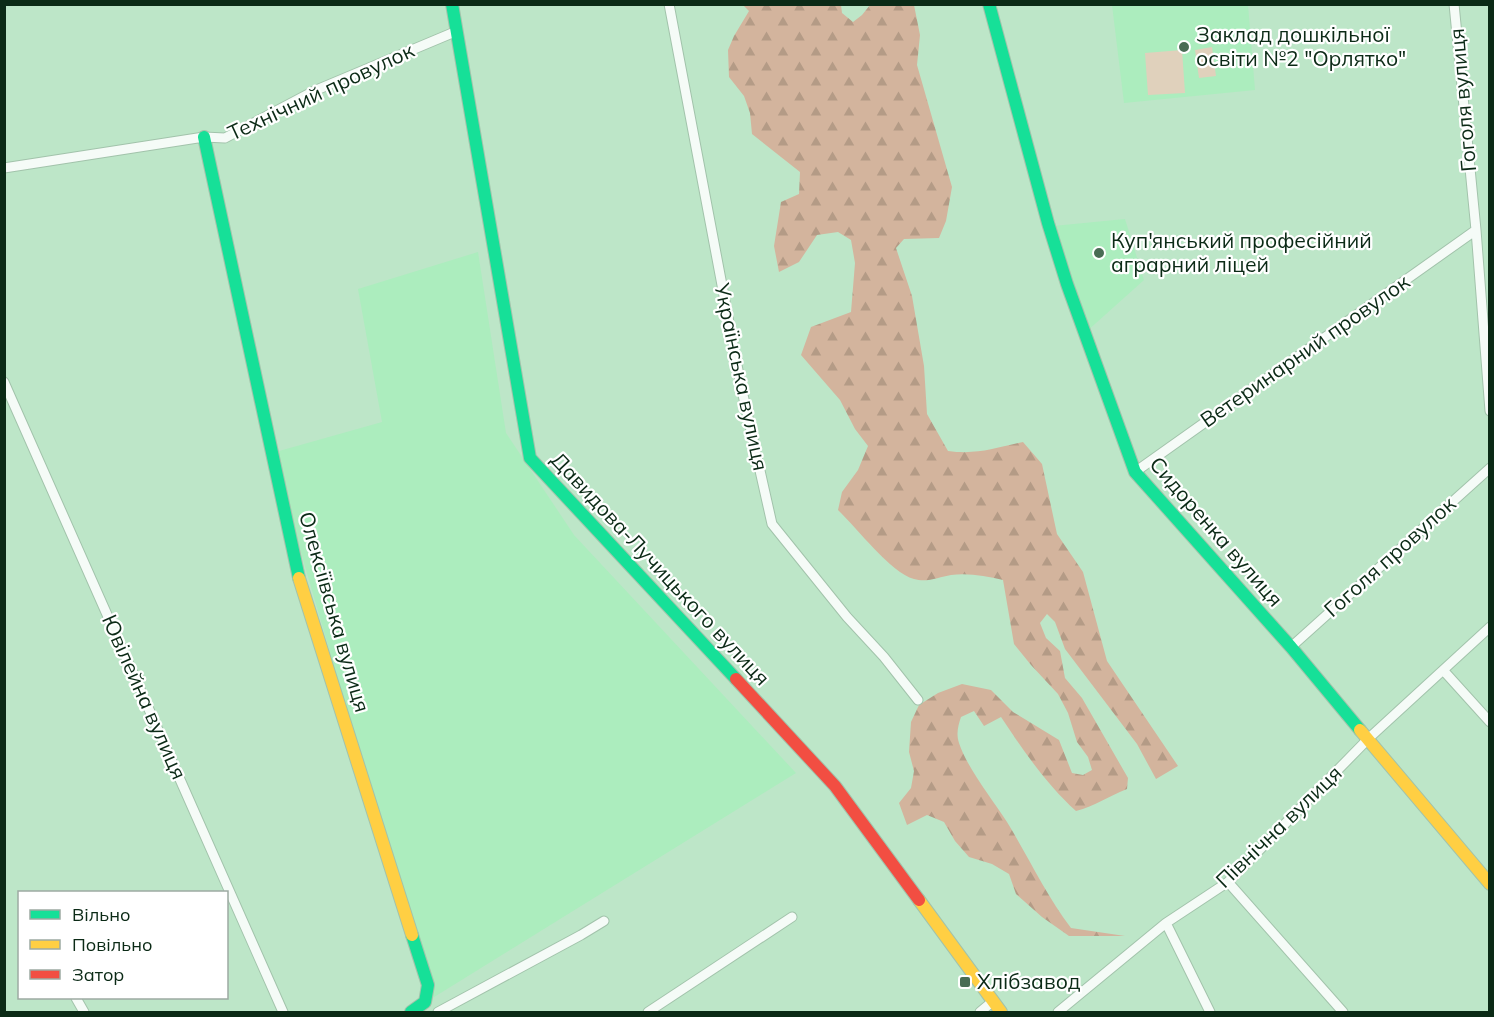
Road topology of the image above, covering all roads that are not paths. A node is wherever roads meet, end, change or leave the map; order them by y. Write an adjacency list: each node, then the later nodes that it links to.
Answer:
1 (452, 4): 5 (street, Давидова-Лучицького вулиця)
2 (669, 4): 18 (street, Українська вулиця)
3 (989, 4): 14 (street, Сидоренка вулиця)
4 (1455, 4): 8 (street, Гоголя вулиця)
5 (457, 31): 6 (street, Технічний провулок); 26 (street, Давидова-Лучицького вулиця)
6 (204, 137): 7 (street, Технічний провулок); 28 (street, Олексіївська вулиця)
7 (4, 168)
8 (1476, 230): 10 (street, Гоголя вулиця); 14 (street, Ветеринарний провулок)
9 (1490, 248): 10 (street)
10 (1477, 249): 12 (street, Гоголя вулиця)
11 (4, 382): 27 (street, Ювілейна вулиця)
12 (1490, 411)
13 (1490, 468): 16 (street, Гоголя провулок)
14 (1135, 472): 16 (street, Сидоренка вулиця)
15 (1490, 627): 17 (street, Північна вулиця)
16 (1291, 647): 20 (street, Сидоренка вулиця)
17 (1443, 670): 19 (street); 20 (street, Північна вулиця)
18 (918, 700)
19 (1490, 722)
20 (1369, 738): 21 (street, Північна вулиця); 22 (street, Сидоренка вулиця)
21 (1228, 882): 25 (street, Північна вулиця); 35 (street)
22 (1490, 884)
23 (792, 917): 30 (street)
24 (604, 921): 29 (street)
25 (1166, 923): 33 (street, Північна вулиця); 34 (street)
26 (992, 1002): 31 (street); 32 (street, Давидова-Лучицького вулиця)
27 (283, 1012)
28 (411, 1012)
29 (438, 1012)
30 (648, 1012)
31 (980, 1012)
32 (1001, 1012)
33 (1058, 1012)
34 (1210, 1012)
35 (1343, 1012)

